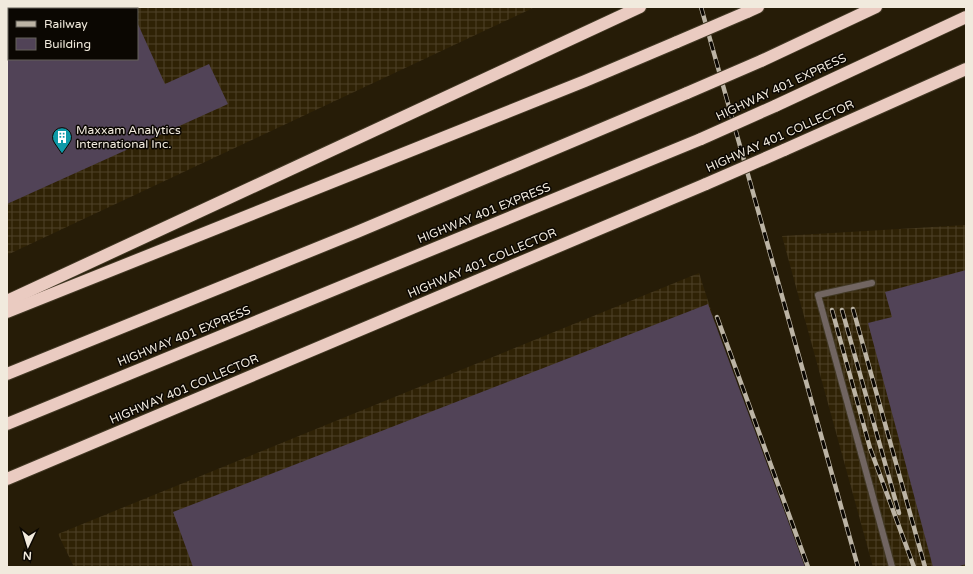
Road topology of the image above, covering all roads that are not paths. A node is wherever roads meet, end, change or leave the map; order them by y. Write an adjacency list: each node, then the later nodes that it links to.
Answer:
1 (640, 7): 7 (highway)
2 (758, 7): 8 (highway, bridge)
3 (876, 7): 9 (highway, bridge)
4 (966, 17): 10 (highway, HIGHWAY 401 EXPRESS, bridge)
5 (966, 69): 11 (highway, HIGHWAY 401 COLLECTOR, bridge)
6 (872, 283): 12 (lane)
7 (7, 301)
8 (7, 312)
9 (7, 374)
10 (7, 424)
11 (7, 479)
12 (892, 567)

